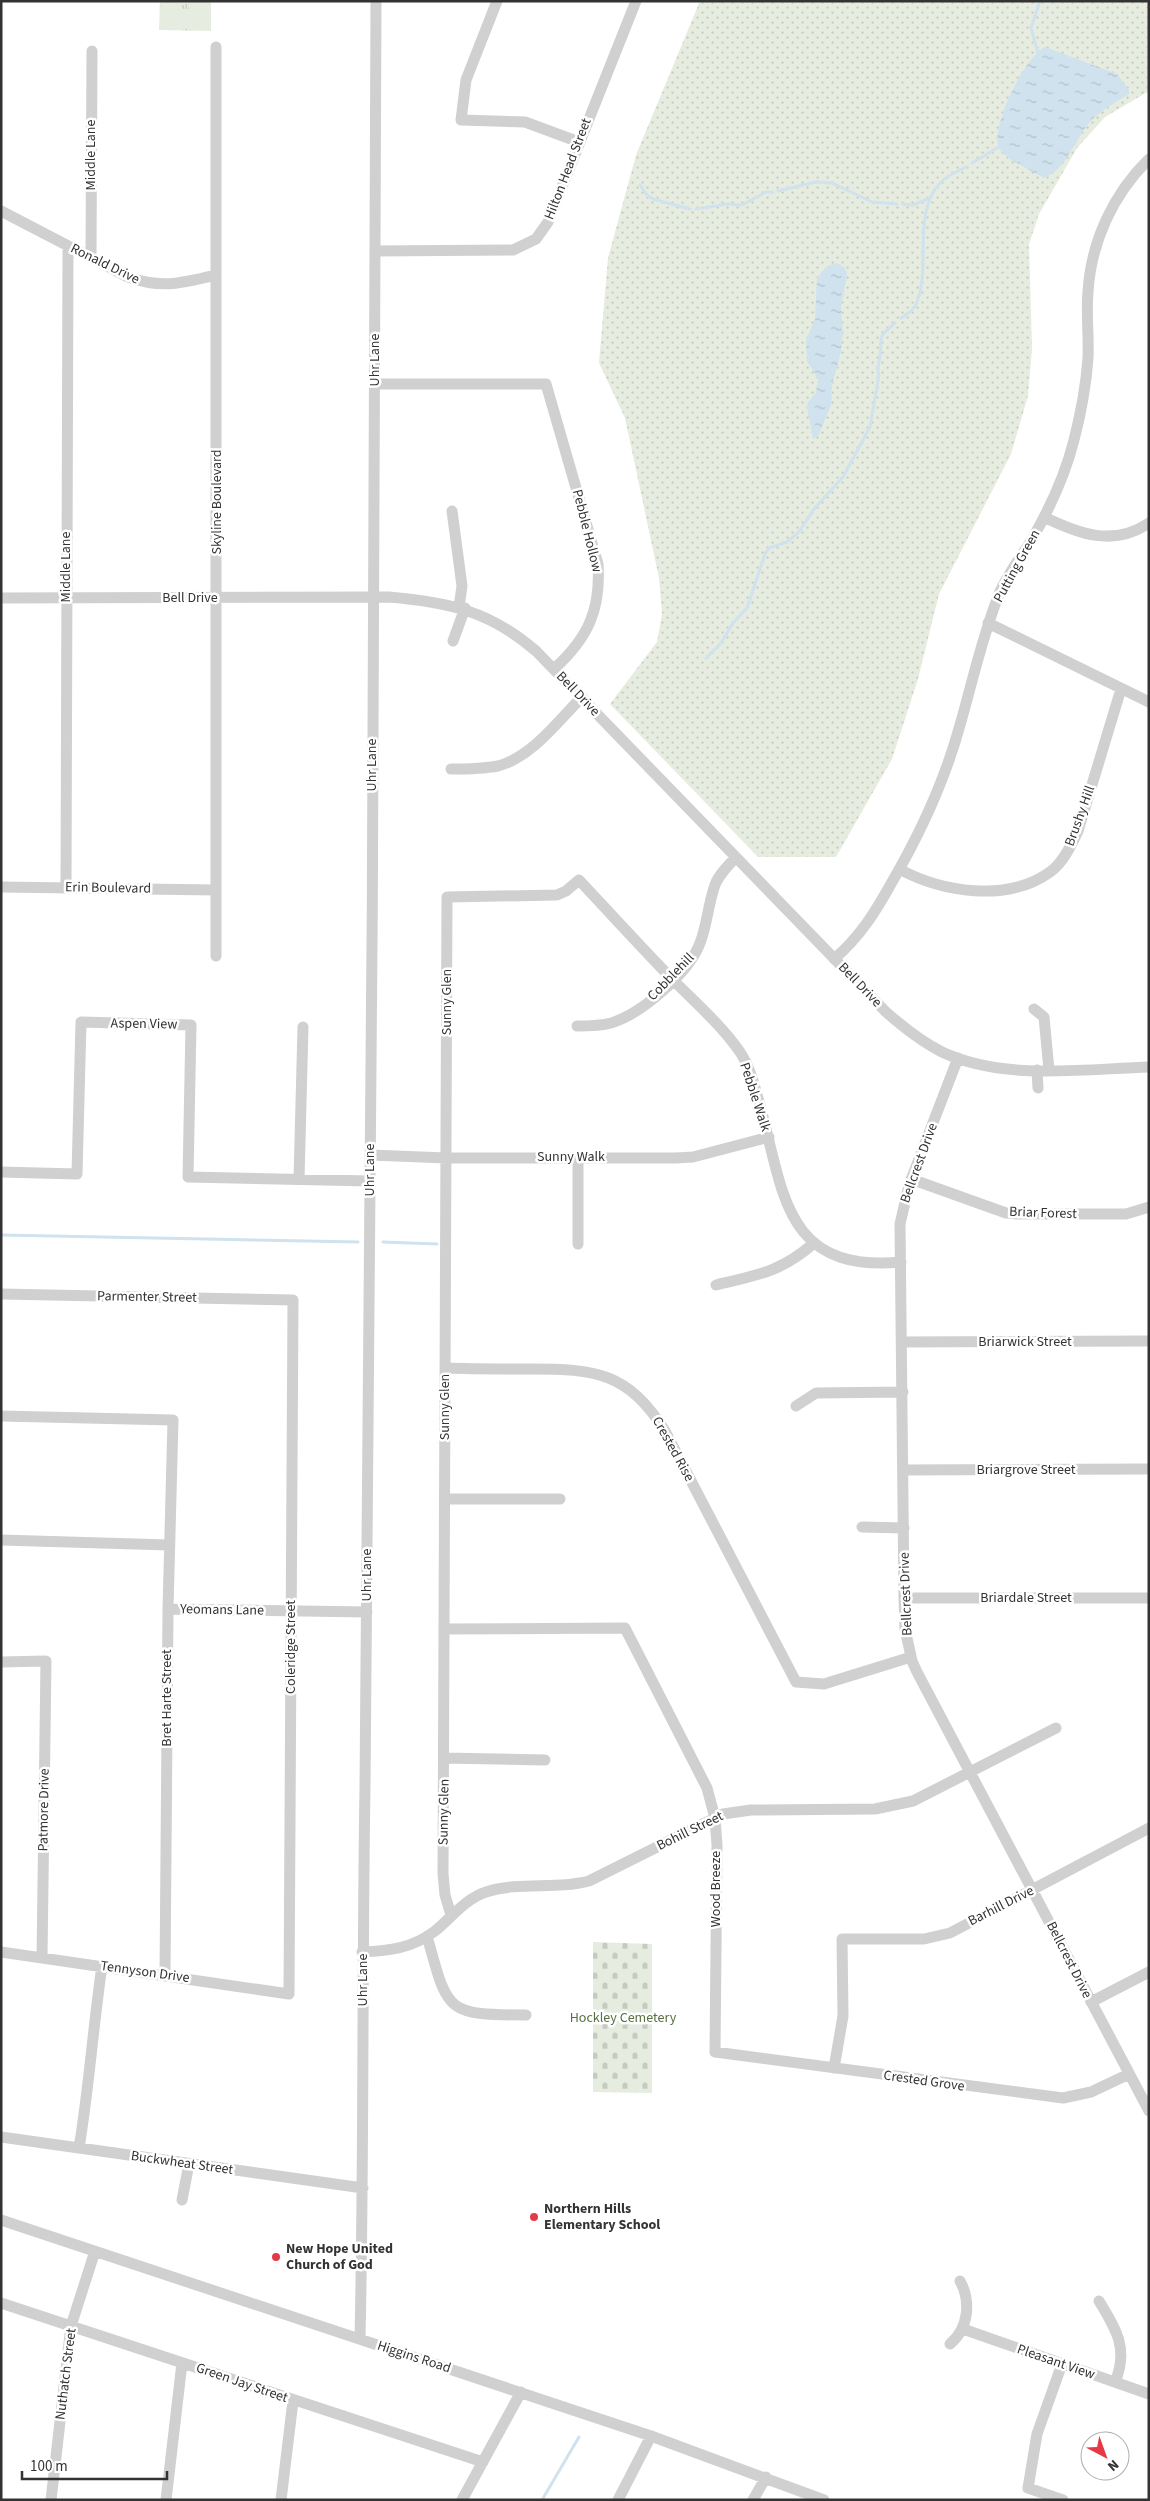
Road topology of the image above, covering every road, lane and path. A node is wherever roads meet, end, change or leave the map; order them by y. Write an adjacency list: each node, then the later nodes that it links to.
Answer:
1 (376, 1): 10 (street, Uhr Lane)
2 (636, 1): 6 (street, Hilton Head Street)
3 (493, 2): 6 (street)
4 (216, 47): 12 (street, Skyline Boulevard)
5 (92, 51): 11 (street, Middle Lane)
6 (579, 142): 10 (street, Hilton Head Street)
7 (1149, 159): 15 (street, Putting Green)
8 (1, 211): 9 (street, Ronald Drive)
9 (68, 246): 11 (street, Ronald Drive); 18 (street, Middle Lane)
10 (375, 251): 13 (street, Uhr Lane)
11 (90, 258): 12 (street, Ronald Drive)
12 (216, 275): 19 (street, Skyline Boulevard)
13 (375, 384): 20 (street, Uhr Lane); 24 (street, Pebble Hollow)
14 (452, 511): 21 (street)
15 (1044, 517): 16 (street); 22 (street, Putting Green)
16 (1149, 523)
17 (1, 598): 18 (street, Bell Drive)
18 (66, 598): 19 (street, Bell Drive); 32 (street, Middle Lane)
19 (217, 598): 20 (street, Bell Drive); 33 (street, Skyline Boulevard)
20 (372, 598): 21 (street, Bell Drive); 47 (street, Uhr Lane)
21 (462, 608): 23 (street); 24 (street, Bell Drive)
22 (988, 623): 25 (street); 30 (street, Putting Green)
23 (454, 641)
24 (554, 669): 26 (street, Bell Drive)
25 (1121, 689): 27 (street); 30 (street, Brushy Hill)
26 (582, 697): 28 (street); 29 (street, Bell Drive)
27 (1149, 702)
28 (451, 769)
29 (736, 857): 36 (street, Bell Drive); 37 (street, Cobblehill)
30 (899, 869): 36 (street, Putting Green)
31 (1, 887): 32 (street, Erin Boulevard)
32 (66, 887): 33 (street, Erin Boulevard)
33 (216, 890): 35 (street, Skyline Boulevard)
34 (447, 897): 37 (street, Pebble Walk); 49 (street, Sunny Glen)
35 (216, 956)
36 (834, 959): 41 (street, Bell Drive)
37 (673, 979): 39 (street, Cobblehill); 46 (street, Pebble Walk)
38 (1034, 1008): 44 (street)
39 (577, 1026)
40 (303, 1027): 51 (street)
41 (958, 1058): 43 (street, Bell Drive); 52 (street, Bellcrest Drive)
42 (1149, 1067): 44 (street, Bell Drive)
43 (1036, 1070): 44 (street, Bell Drive); 45 (street)
44 (1049, 1070)
45 (1038, 1088)
46 (769, 1137): 48 (street, Sunny Walk); 55 (street, Pebble Walk)
47 (370, 1155): 49 (street, Sunny Walk); 53 (street, Uhr Lane)
48 (578, 1157): 49 (street, Sunny Walk); 56 (street)
49 (447, 1158): 63 (street, Sunny Glen)
50 (1, 1172): 51 (street, Aspen View)
51 (300, 1179): 53 (street, Aspen View)
52 (912, 1179): 54 (street, Briar Forest); 57 (street, Bellcrest Drive)
53 (370, 1181): 79 (street, Uhr Lane)
54 (1149, 1207)
55 (814, 1243): 57 (street, Pebble Walk); 58 (street)
56 (578, 1244)
57 (901, 1262): 62 (street, Bellcrest Drive)
58 (716, 1285)
59 (1, 1294): 60 (street, Parmenter Street)
60 (293, 1300): 78 (street, Coleridge Street)
61 (1149, 1341): 62 (street, Briarwick Street)
62 (902, 1342): 64 (street, Bellcrest Drive)
63 (446, 1368): 69 (street, Sunny Glen); 81 (street, Crested Rise)
64 (903, 1392): 65 (street); 68 (street, Bellcrest Drive)
65 (796, 1406)
66 (1, 1416): 74 (street, Bret Harte Street)
67 (1149, 1469): 68 (street, Briargrove Street)
68 (904, 1470): 72 (street, Bellcrest Drive)
69 (445, 1499): 70 (street); 80 (street, Sunny Glen)
70 (560, 1499)
71 (862, 1527): 72 (street)
72 (904, 1528): 75 (street, Bellcrest Drive)
73 (1, 1540): 74 (street)
74 (169, 1544): 77 (street, Bret Harte Street)
75 (904, 1598): 76 (street, Briardale Street); 81 (street, Bellcrest Drive)
76 (1149, 1598)
77 (168, 1609): 78 (street, Yeomans Lane); 97 (street, Bret Harte Street)
78 (291, 1612): 79 (street, Yeomans Lane); 98 (street, Coleridge Street)
79 (367, 1612): 93 (street, Uhr Lane)
80 (445, 1629): 84 (street, Sunny Glen); 87 (street, Wood Breeze)
81 (911, 1657): 86 (street, Bellcrest Drive)
82 (1, 1662): 94 (street, Patmore Drive)
83 (1056, 1728): 86 (street, Bohill Street)
84 (444, 1758): 85 (street); 90 (street, Sunny Glen)
85 (545, 1760)
86 (969, 1773): 87 (street, Bohill Street); 89 (street, Bellcrest Drive)
87 (715, 1818): 90 (street, Bohill Street); 101 (street, Wood Breeze)
88 (1149, 1828): 89 (street, Barhill Drive)
89 (1033, 1890): 99 (street, Bellcrest Drive); 102 (street, Barhill Drive)
90 (451, 1915): 91 (street, Bohill Street)
91 (427, 1936): 93 (street, Bohill Street); 100 (street)
92 (1, 1952): 94 (street, Tennyson Drive)
93 (362, 1952): 108 (street, Uhr Lane)
94 (42, 1958): 95 (street, Tennyson Drive)
95 (102, 1966): 97 (street, Tennyson Drive); 106 (street)
96 (1149, 1972): 99 (street)
97 (165, 1975): 98 (street, Tennyson Drive)
98 (290, 1994)
99 (1091, 2002): 103 (street, Bellcrest Drive)
100 (526, 2015)
101 (715, 2052): 102 (street, Crested Grove)
102 (834, 2068): 103 (street, Crested Grove)
103 (1129, 2074): 104 (street, Bellcrest Drive)
104 (1149, 2111)
105 (1, 2137): 106 (street, Buckwheat Street)
106 (79, 2148): 107 (street, Buckwheat Street)
107 (189, 2164): 108 (street, Buckwheat Street); 109 (street)
108 (363, 2188): 117 (street, Uhr Lane)
109 (182, 2200)
110 (1, 2220): 111 (street, Higgins Road)
111 (95, 2251): 115 (street, Nuthatch Street); 117 (street, Higgins Road)
112 (960, 2281): 116 (street)
113 (1099, 2301): 121 (street)
114 (1, 2303): 115 (street, Green Jay Street)
115 (71, 2326): 119 (street, Green Jay Street); 128 (street, Nuthatch Street)
116 (962, 2330): 118 (street); 120 (street, Pleasant View)
117 (360, 2339): 122 (street, Higgins Road)
118 (950, 2344)
119 (182, 2363): 124 (street, Green Jay Street); 129 (street)
120 (1062, 2364): 121 (street, Pleasant View); 135 (street)
121 (1114, 2382): 123 (street, Pleasant View)
122 (521, 2392): 125 (street, Higgins Road); 126 (street)
123 (1149, 2394)
124 (293, 2400): 126 (street, Green Jay Street); 130 (street)
125 (651, 2436): 127 (street, Higgins Road); 132 (street)
126 (483, 2462): 131 (street)
127 (766, 2477): 133 (street); 134 (street, Higgins Road)
128 (51, 2500)
129 (166, 2500)
130 (281, 2500)
131 (462, 2500)
132 (618, 2500)
133 (753, 2500)
134 (824, 2500)
135 (1063, 2500)

